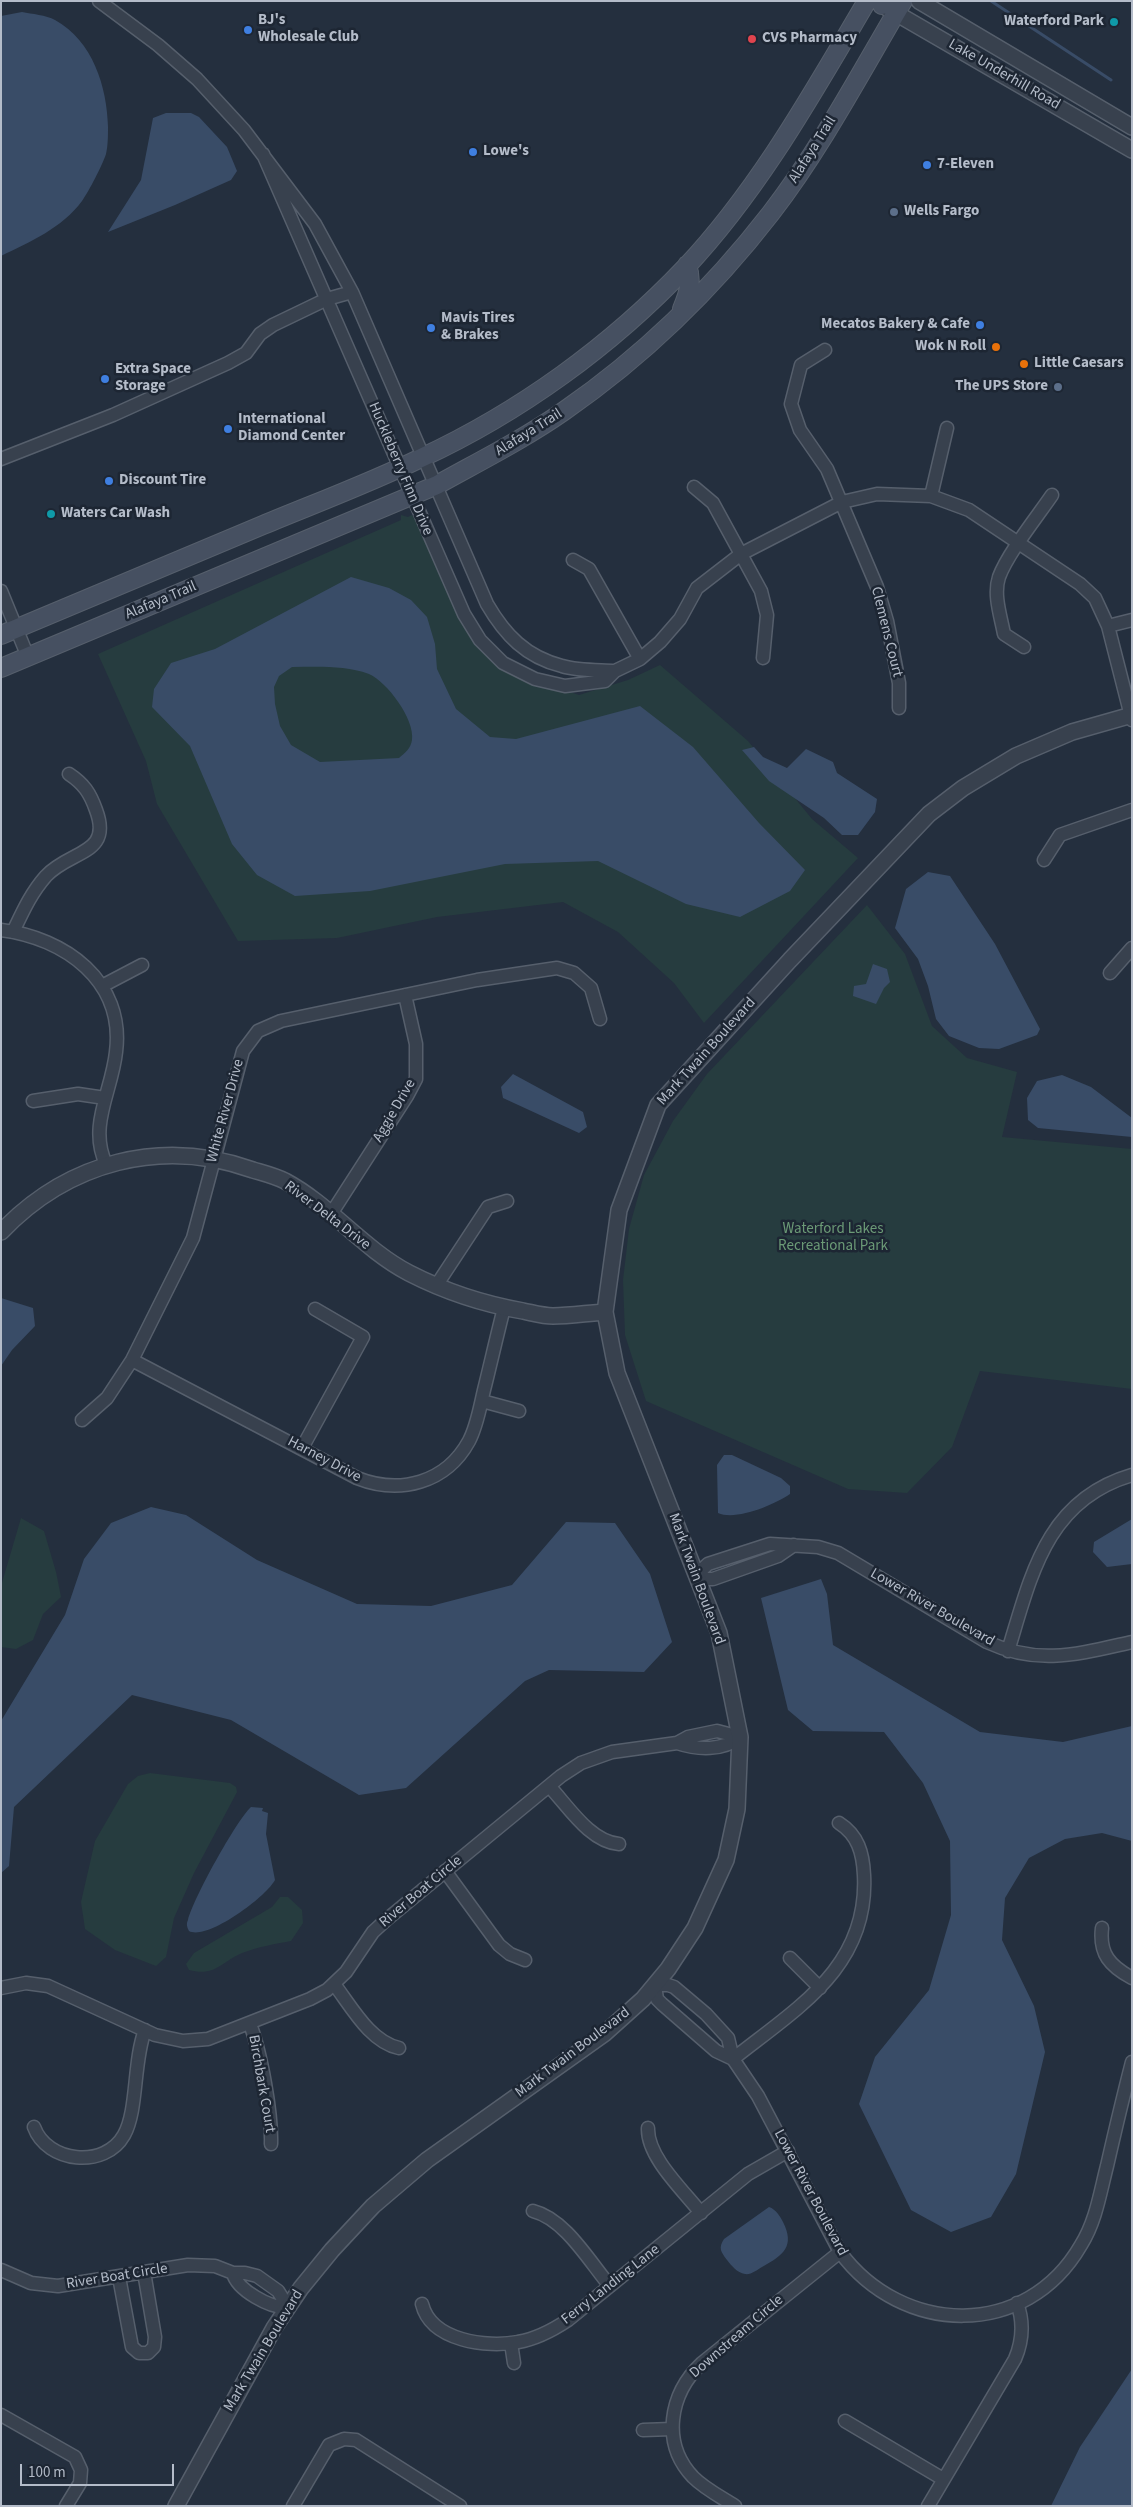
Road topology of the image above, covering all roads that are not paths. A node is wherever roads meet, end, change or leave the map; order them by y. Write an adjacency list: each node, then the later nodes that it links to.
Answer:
1 (99, 1): 8 (street, Huckleberry Finn Drive)
2 (919, 1): 4 (street, Lake Underhill Road)
3 (884, 4): 6 (street, Lake Underhill Road); 9 (main road, Alafaya Trail); 12 (main road, Alafaya Trail)
4 (1106, 112): 5 (street, Lake Underhill Road); 6 (street)
5 (1132, 127)
6 (1095, 128): 7 (street, Lake Underhill Road)
7 (1132, 150)
8 (263, 154): 10 (street, Huckleberry Finn Drive); 11 (street, Huckleberry Finn Drive)
9 (687, 266): 12 (main road); 15 (main road, Alafaya Trail)
10 (352, 292): 11 (street); 15 (street, Huckleberry Finn Drive)
11 (326, 298): 16 (street); 17 (street, Huckleberry Finn Drive)
12 (681, 312): 18 (main road, Alafaya Trail)
13 (825, 350): 23 (street, Clemens Court)
14 (947, 428): 22 (street)
15 (423, 458): 17 (main road, Alafaya Trail); 18 (street, Huckleberry Finn Drive)
16 (1, 459)
17 (399, 468): 20 (street, Huckleberry Finn Drive); 30 (main road, Alafaya Trail)
18 (437, 485): 20 (main road, Alafaya Trail); 36 (street, Huckleberry Finn Drive)
19 (694, 487): 25 (street)
20 (411, 495): 32 (main road, Alafaya Trail); 36 (street, Huckleberry Finn Drive)
21 (1052, 495): 24 (street)
22 (931, 496): 23 (street, Huckleberry Finn Drive); 24 (street, Huckleberry Finn Drive)
23 (842, 502): 25 (street, Huckleberry Finn Drive); 37 (street, Clemens Court)
24 (1019, 542): 29 (street, Huckleberry Finn Drive); 31 (street)
25 (741, 554): 33 (street); 34 (street, Huckleberry Finn Drive)
26 (574, 560): 34 (street)
27 (1, 592): 30 (street)
28 (1132, 620): 29 (street)
29 (1108, 626): 38 (street, Huckleberry Finn Drive)
30 (9, 632): 32 (street)
31 (1024, 647)
32 (28, 657): 35 (main road, Alafaya Trail)
33 (763, 658)
34 (640, 659): 36 (street, Huckleberry Finn Drive)
35 (1, 668)
36 (615, 671)
37 (899, 708)
38 (1131, 717): 59 (street, Mark Twain Boulevard)
39 (69, 774): 42 (street)
40 (1132, 810): 41 (street)
41 (1044, 860)
42 (7, 931): 46 (street)
43 (1132, 948): 45 (street)
44 (142, 964): 46 (street)
45 (1110, 973)
46 (102, 986): 49 (street)
47 (405, 996): 48 (street, White River Drive); 51 (street, White River Drive); 54 (street, Aggie Drive)
48 (600, 1019)
49 (105, 1098): 50 (street); 52 (street)
50 (33, 1101)
51 (212, 1159): 52 (street, River Delta Drive); 54 (street, River Delta Drive); 60 (street, White River Drive)
52 (106, 1164): 55 (street, River Delta Drive)
53 (507, 1201): 56 (street)
54 (331, 1214): 56 (street, River Delta Drive)
55 (1, 1232)
56 (436, 1286): 57 (street, River Delta Drive)
57 (504, 1308): 59 (street, River Delta Drive); 61 (street, Harney Drive)
58 (315, 1309): 64 (street)
59 (606, 1312): 66 (street, Mark Twain Boulevard)
60 (132, 1360): 63 (street, White River Drive); 64 (street, Harney Drive)
61 (482, 1401): 62 (street); 64 (street, Harney Drive)
62 (519, 1411)
63 (82, 1420)
64 (302, 1448)
65 (1132, 1475): 68 (street)
66 (696, 1575): 68 (street, Lower River Boulevard); 69 (street, Mark Twain Boulevard)
67 (1132, 1642): 68 (street, Lower River Boulevard)
68 (1008, 1650)
69 (740, 1737): 70 (street, River Boat Circle); 79 (street, Mark Twain Boulevard)
70 (549, 1786): 72 (street); 73 (street, River Boat Circle)
71 (839, 1822): 81 (street)
72 (620, 1844)
73 (446, 1871): 76 (street); 78 (street, River Boat Circle)
74 (1102, 1928): 77 (street)
75 (790, 1958): 81 (street)
76 (524, 1960)
77 (1132, 1978)
78 (334, 1984): 82 (street, River Boat Circle); 84 (street)
79 (655, 1985): 85 (street, Lower River Boulevard); 85 (street, Lower River Boulevard); 100 (street, Mark Twain Boulevard)
80 (1, 1988): 83 (street, River Boat Circle)
81 (820, 1988): 85 (street)
82 (250, 2024): 83 (street, River Boat Circle); 89 (street, Birchbark Court)
83 (145, 2030): 87 (street)
84 (399, 2048)
85 (733, 2058): 90 (street, Lower River Boulevard)
86 (1132, 2062): 98 (street, Lower River Boulevard)
87 (34, 2127)
88 (648, 2128): 92 (street)
89 (271, 2144)
90 (788, 2151): 92 (street, Ferry Landing Lane); 93 (street, Lower River Boulevard)
91 (533, 2211): 97 (street)
92 (701, 2213): 97 (street, Ferry Landing Lane)
93 (840, 2252): 98 (street, Lower River Boulevard); 105 (street, Downstream Circle)
94 (1, 2270): 96 (street, River Boat Circle)
95 (144, 2272): 96 (street, River Boat Circle); 96 (street); 100 (street, River Boat Circle)
96 (119, 2277)
97 (610, 2286): 101 (street, Ferry Landing Lane)
98 (1017, 2303): 107 (street)
99 (422, 2304): 101 (street, Ferry Landing Lane)
100 (288, 2307): 110 (street, Mark Twain Boulevard)
101 (511, 2343): 102 (street)
102 (514, 2363)
103 (1, 2415): 109 (street)
104 (845, 2421): 107 (street)
105 (672, 2429): 106 (street); 112 (street, Downstream Circle)
106 (643, 2430)
107 (943, 2479): 113 (street)
108 (454, 2504): 111 (street)
109 (66, 2506)
110 (176, 2506)
111 (293, 2506)
112 (735, 2506)
113 (928, 2506)

